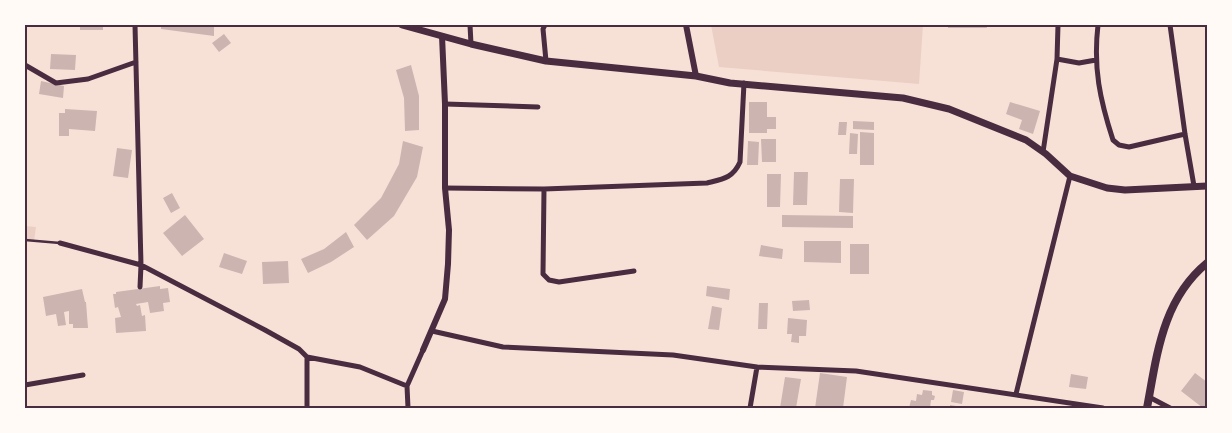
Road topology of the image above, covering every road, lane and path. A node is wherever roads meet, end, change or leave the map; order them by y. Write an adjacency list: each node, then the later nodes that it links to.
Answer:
1 (135, 25): 14 (street)
2 (402, 25): 9 (main road)
3 (470, 25): 10 (street)
4 (545, 25): 13 (street)
5 (686, 25): 16 (street)
6 (1058, 25): 11 (street)
7 (1098, 25): 12 (street)
8 (1170, 25): 20 (street)
9 (442, 36): 10 (main road); 18 (street)
10 (470, 44): 13 (main road)
11 (1057, 59): 12 (street); 21 (street)
12 (1096, 60): 20 (street)
13 (546, 61): 16 (main road)
14 (136, 62): 15 (street); 30 (street)
15 (25, 64)
16 (696, 76): 17 (main road)
17 (744, 83): 21 (main road); 26 (street)
18 (445, 104): 19 (street); 25 (street)
19 (538, 108)
20 (1184, 134): 23 (street)
21 (1043, 152): 22 (main road)
22 (1070, 176): 23 (main road); 40 (street)
23 (1194, 186): 24 (main road)
24 (1207, 186)
25 (445, 188): 26 (street); 33 (street)
26 (544, 189): 31 (street)
27 (25, 240): 28 (lane)
28 (60, 243): 30 (street)
29 (1207, 263): 41 (main road)
30 (141, 265): 32 (street); 35 (street)
31 (634, 271)
32 (140, 287)
33 (432, 331): 34 (street); 36 (street)
34 (423, 350): 39 (street)
35 (307, 357): 39 (street); 42 (street)
36 (757, 367): 40 (street); 44 (street)
37 (84, 375): 38 (street)
38 (25, 385)
39 (407, 386): 43 (street)
40 (1016, 394): 45 (street)
41 (1149, 397): 46 (main road); 47 (street)
42 (307, 408)
43 (408, 408)
44 (750, 408)
45 (1103, 408)
46 (1147, 408)
47 (1170, 408)

